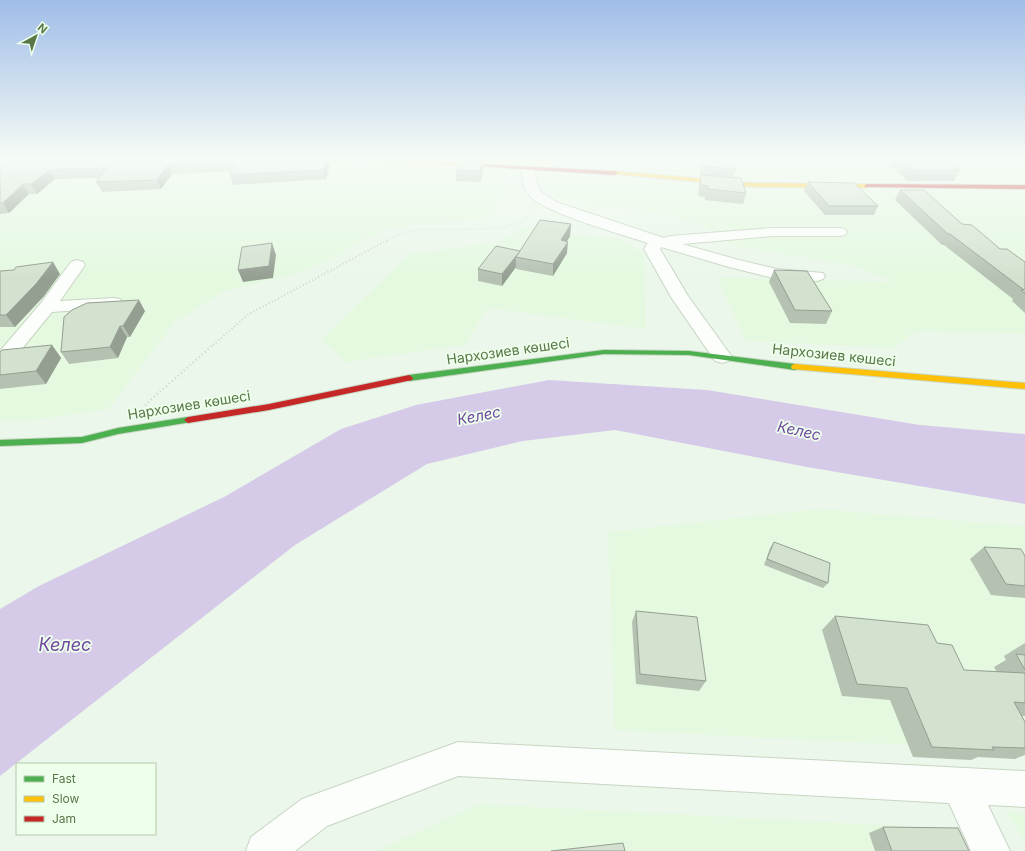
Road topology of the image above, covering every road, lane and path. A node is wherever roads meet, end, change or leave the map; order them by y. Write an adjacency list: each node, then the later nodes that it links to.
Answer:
1 (541, 199): 5 (street); 13 (path)
2 (928, 199): 3 (street)
3 (930, 201)
4 (840, 232): 5 (street)
5 (657, 241): 7 (street); 10 (street)
6 (77, 265): 9 (street)
7 (817, 276)
8 (130, 301): 9 (street)
9 (47, 307): 11 (street)
10 (722, 357): 12 (street, Нархозиев көшесі); 13 (street, Нархозиев көшесі)
11 (0, 363)
12 (1025, 386)
13 (118, 431): 14 (street, Нархозиев көшесі)
14 (0, 443)
15 (960, 786): 16 (street); 17 (street); 18 (street)
16 (1025, 790)
17 (264, 851)
18 (991, 851)

